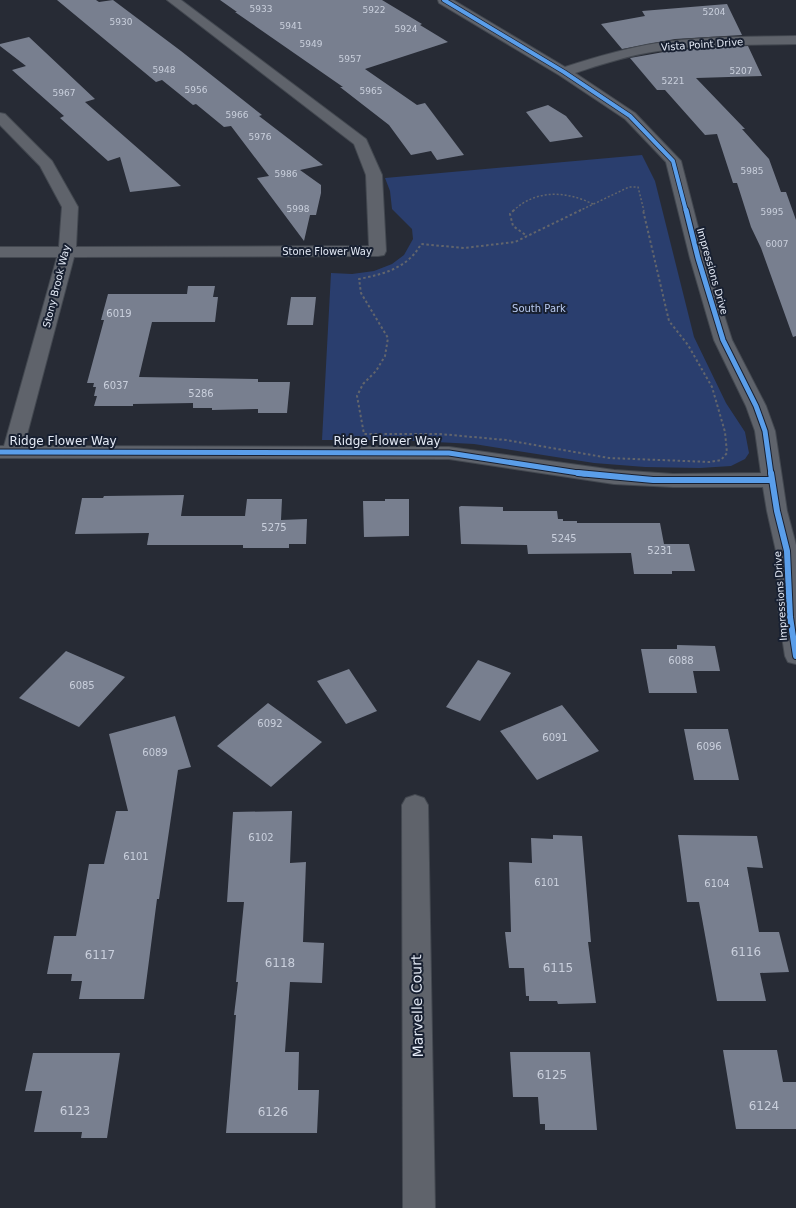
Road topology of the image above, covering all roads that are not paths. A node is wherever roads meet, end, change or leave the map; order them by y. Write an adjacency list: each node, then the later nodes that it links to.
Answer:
1 (173, 0): 7 (street, Stone Flower Way)
2 (444, 0): 4 (street, Impressions Drive)
3 (796, 40): 4 (street, Vista Point Drive)
4 (564, 72): 9 (street, Impressions Drive)
5 (0, 117): 7 (street, Stony Brook Way)
6 (0, 252): 7 (street, Stone Flower Way)
7 (67, 252): 8 (street, Stony Brook Way)
8 (6, 452): 9 (street, Ridge Flower Way)
9 (772, 480): 10 (street, Impressions Drive)
10 (796, 656)
11 (416, 805): 12 (street, Marvelle Court)
12 (419, 1208)

